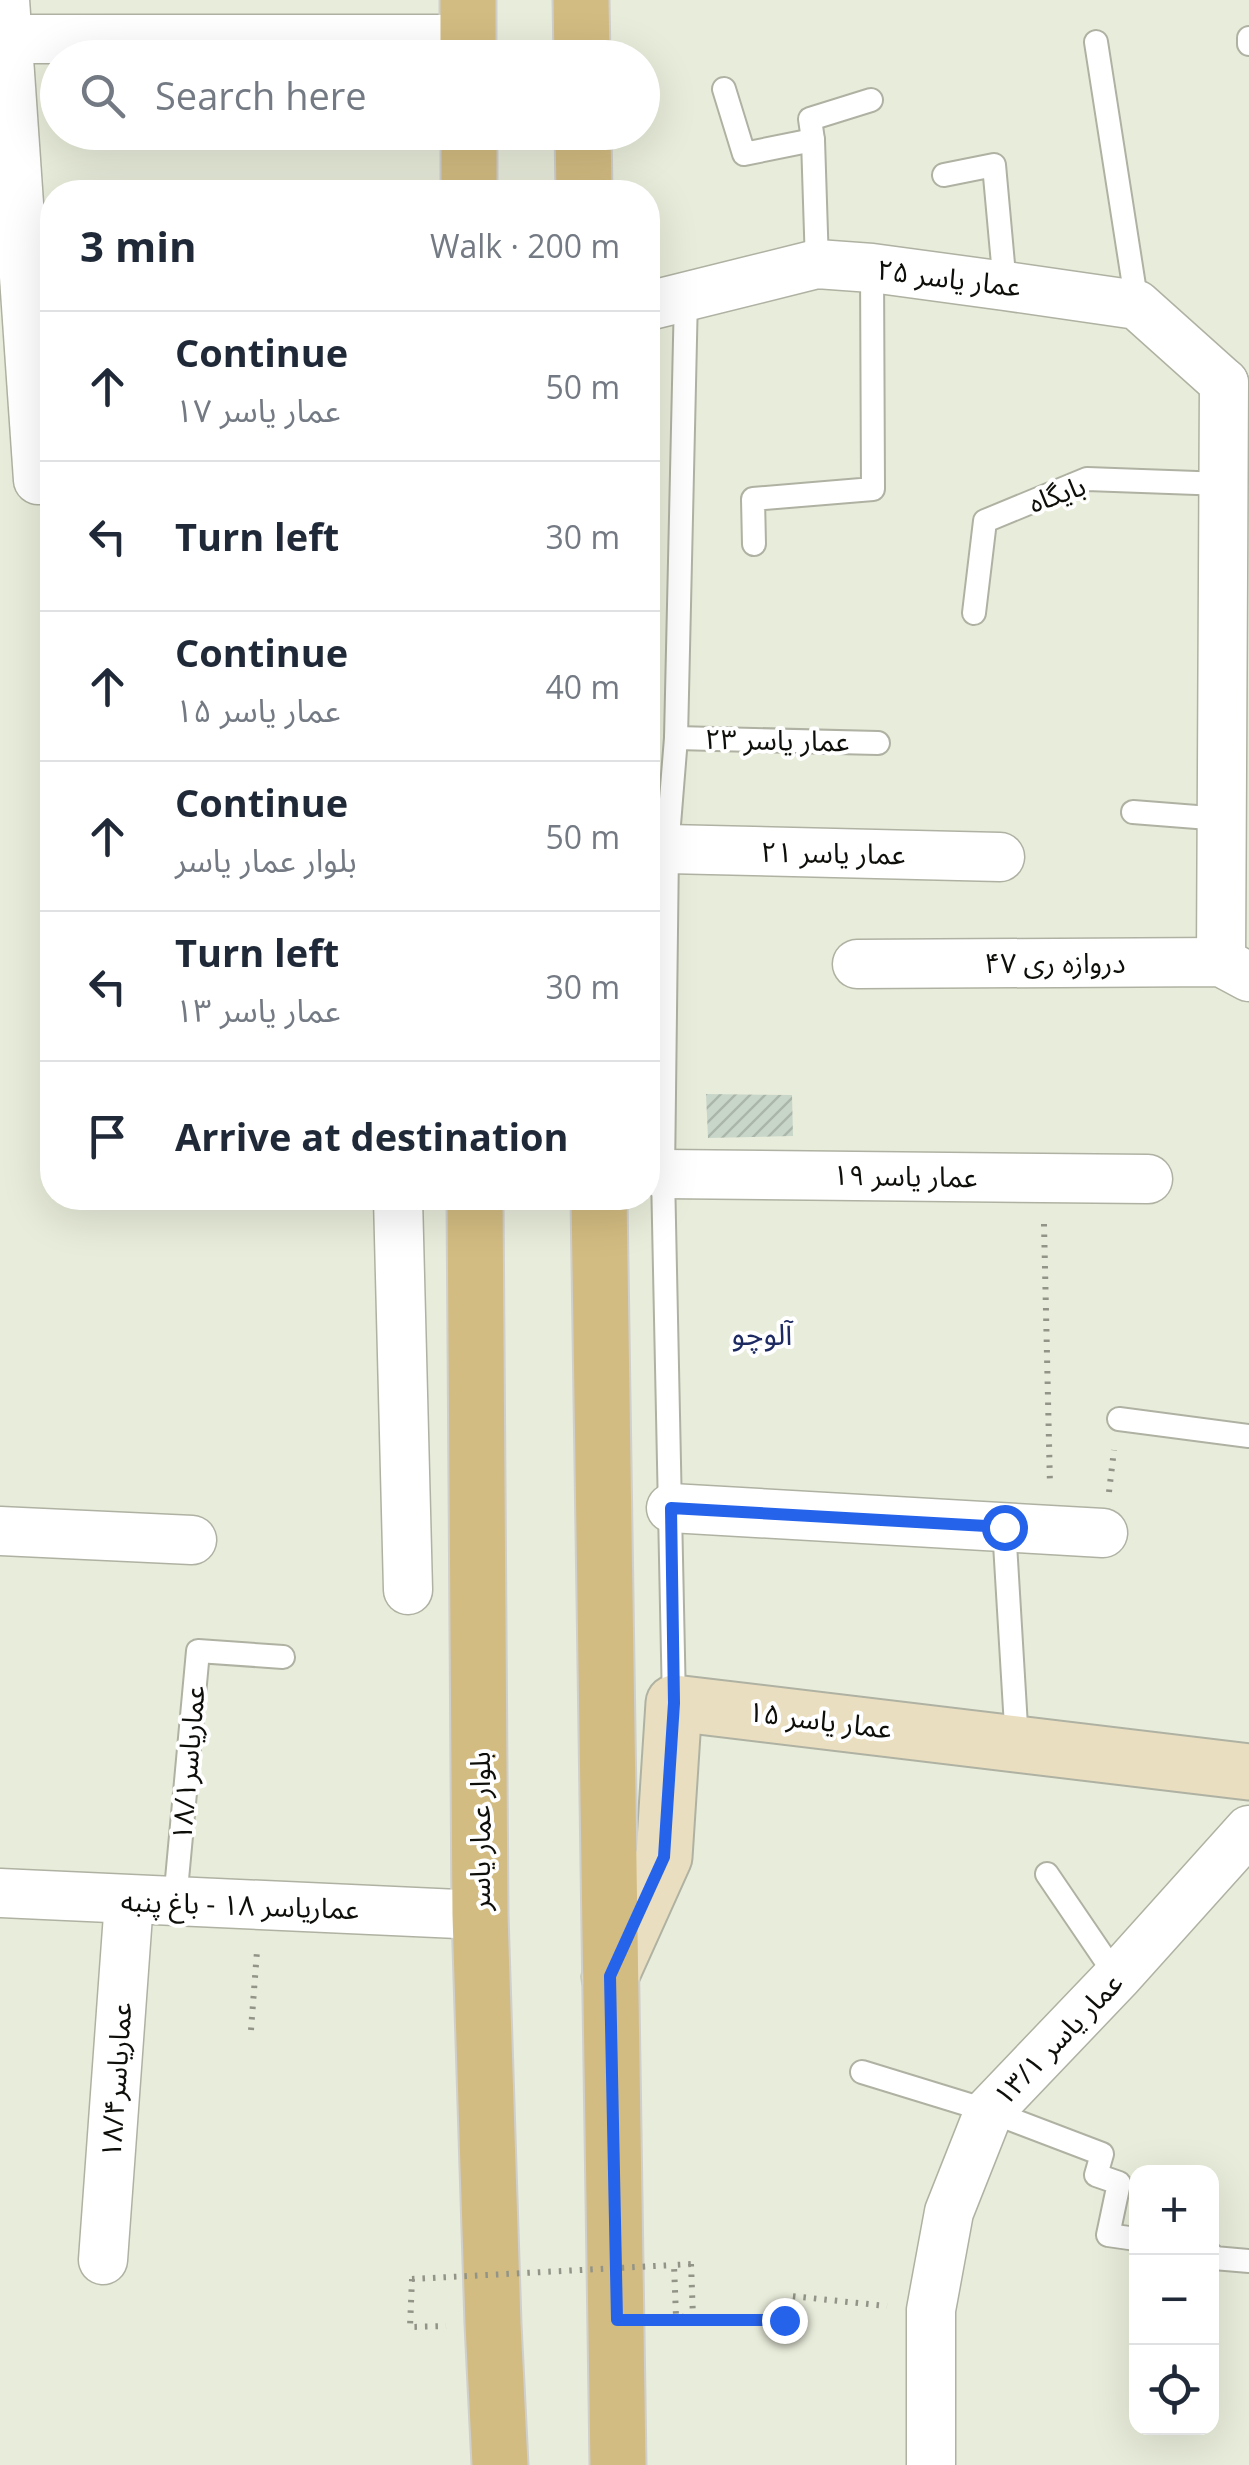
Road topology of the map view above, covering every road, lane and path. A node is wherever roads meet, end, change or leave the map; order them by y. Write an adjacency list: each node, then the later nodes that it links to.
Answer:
1 (581, 0): 4 (main road)
2 (6, 20): 3 (street); 20 (street)
3 (468, 32)
4 (582, 40)
5 (1096, 42): 18 (lane)
6 (724, 89): 8 (lane)
7 (871, 100): 8 (lane)
8 (813, 140): 14 (lane)
9 (469, 150): 12 (main road)
10 (583, 150): 13 (main road)
11 (944, 175): 16 (lane)
12 (469, 180)
13 (584, 180)
14 (817, 264): 15 (street, عمار یاسر ۲۵); 17 (street, عمار یاسر ۲۵)
15 (872, 268): 16 (street, عمار یاسر ۲۵); 22 (lane)
16 (1005, 286): 18 (street, عمار یاسر ۲۵)
17 (667, 301): 24 (lane)
18 (1136, 305): 19 (street)
19 (1237, 371): 21 (street)
20 (30, 482)
21 (1232, 513): 23 (lane, بایگاه); 27 (street)
22 (754, 544)
23 (974, 613)
24 (676, 738): 25 (lane, عمار یاسر ۲۳); 28 (lane)
25 (878, 743)
26 (1133, 812): 27 (lane)
27 (1222, 819): 31 (street)
28 (667, 849): 29 (street, عمار یاسر ۲۱); 32 (lane)
29 (1000, 856)
30 (857, 964): 31 (street, دروازه ری ۴۷)
31 (1235, 969)
32 (663, 1174): 33 (street, عمار یاسر ۱۹); 40 (lane)
33 (1043, 1178): 34 (street, عمار یاسر ۱۹); 42 (path)
34 (1148, 1179)
35 (398, 1210): 46 (street)
36 (476, 1210): 56 (main road, بلوار عمار یاسر)
37 (598, 1210): 57 (main road)
38 (1119, 1418): 39 (lane); 44 (path)
39 (1249, 1436)
40 (671, 1508): 41 (street); 48 (lane)
41 (1004, 1527): 42 (street); 49 (lane)
42 (1052, 1530): 44 (street)
43 (0, 1531): 45 (street)
44 (1103, 1533)
45 (192, 1540)
46 (408, 1590)
47 (283, 1657): 54 (lane, عماریاسر۱۸/۱)
48 (674, 1703): 49 (main road, عمار یاسر ۱۵); 57 (main road)
49 (1017, 1744): 50 (main road, عمار یاسر ۱۵)
50 (1249, 1772)
51 (1249, 1830): 58 (street, عمار یاسر ۱۳/۱)
52 (1047, 1874): 58 (lane)
53 (0, 1893): 54 (street, عماریاسر ۱۸ - باغ پنبه)
54 (152, 1901): 55 (street, عماریاسر ۱۸ - باغ پنبه); 64 (street, عماریاسر۱۸/۴)
55 (262, 1905): 56 (street, عماریاسر ۱۸ - باغ پنبه); 59 (path)
56 (480, 1915): 70 (main road, بلوار عمار یاسر)
57 (610, 1976): 68 (main road)
58 (1116, 1977): 61 (street, عمار یاسر ۱۳/۱)
59 (250, 2030)
60 (862, 2072): 61 (lane)
61 (989, 2111): 62 (lane); 67 (street, عمار یاسر ۱۳/۱)
62 (1129, 2237)
63 (1219, 2258): 65 (lane)
64 (104, 2260)
65 (1249, 2261)
66 (674, 2265): 66 (path); 69 (path, bridge)
67 (931, 2310): 68 (path); 72 (street, عمار یاسر ۱۳/۱)
68 (617, 2320): 71 (main road)
69 (410, 2327)
70 (500, 2465)
71 (618, 2465)
72 (930, 2465)

